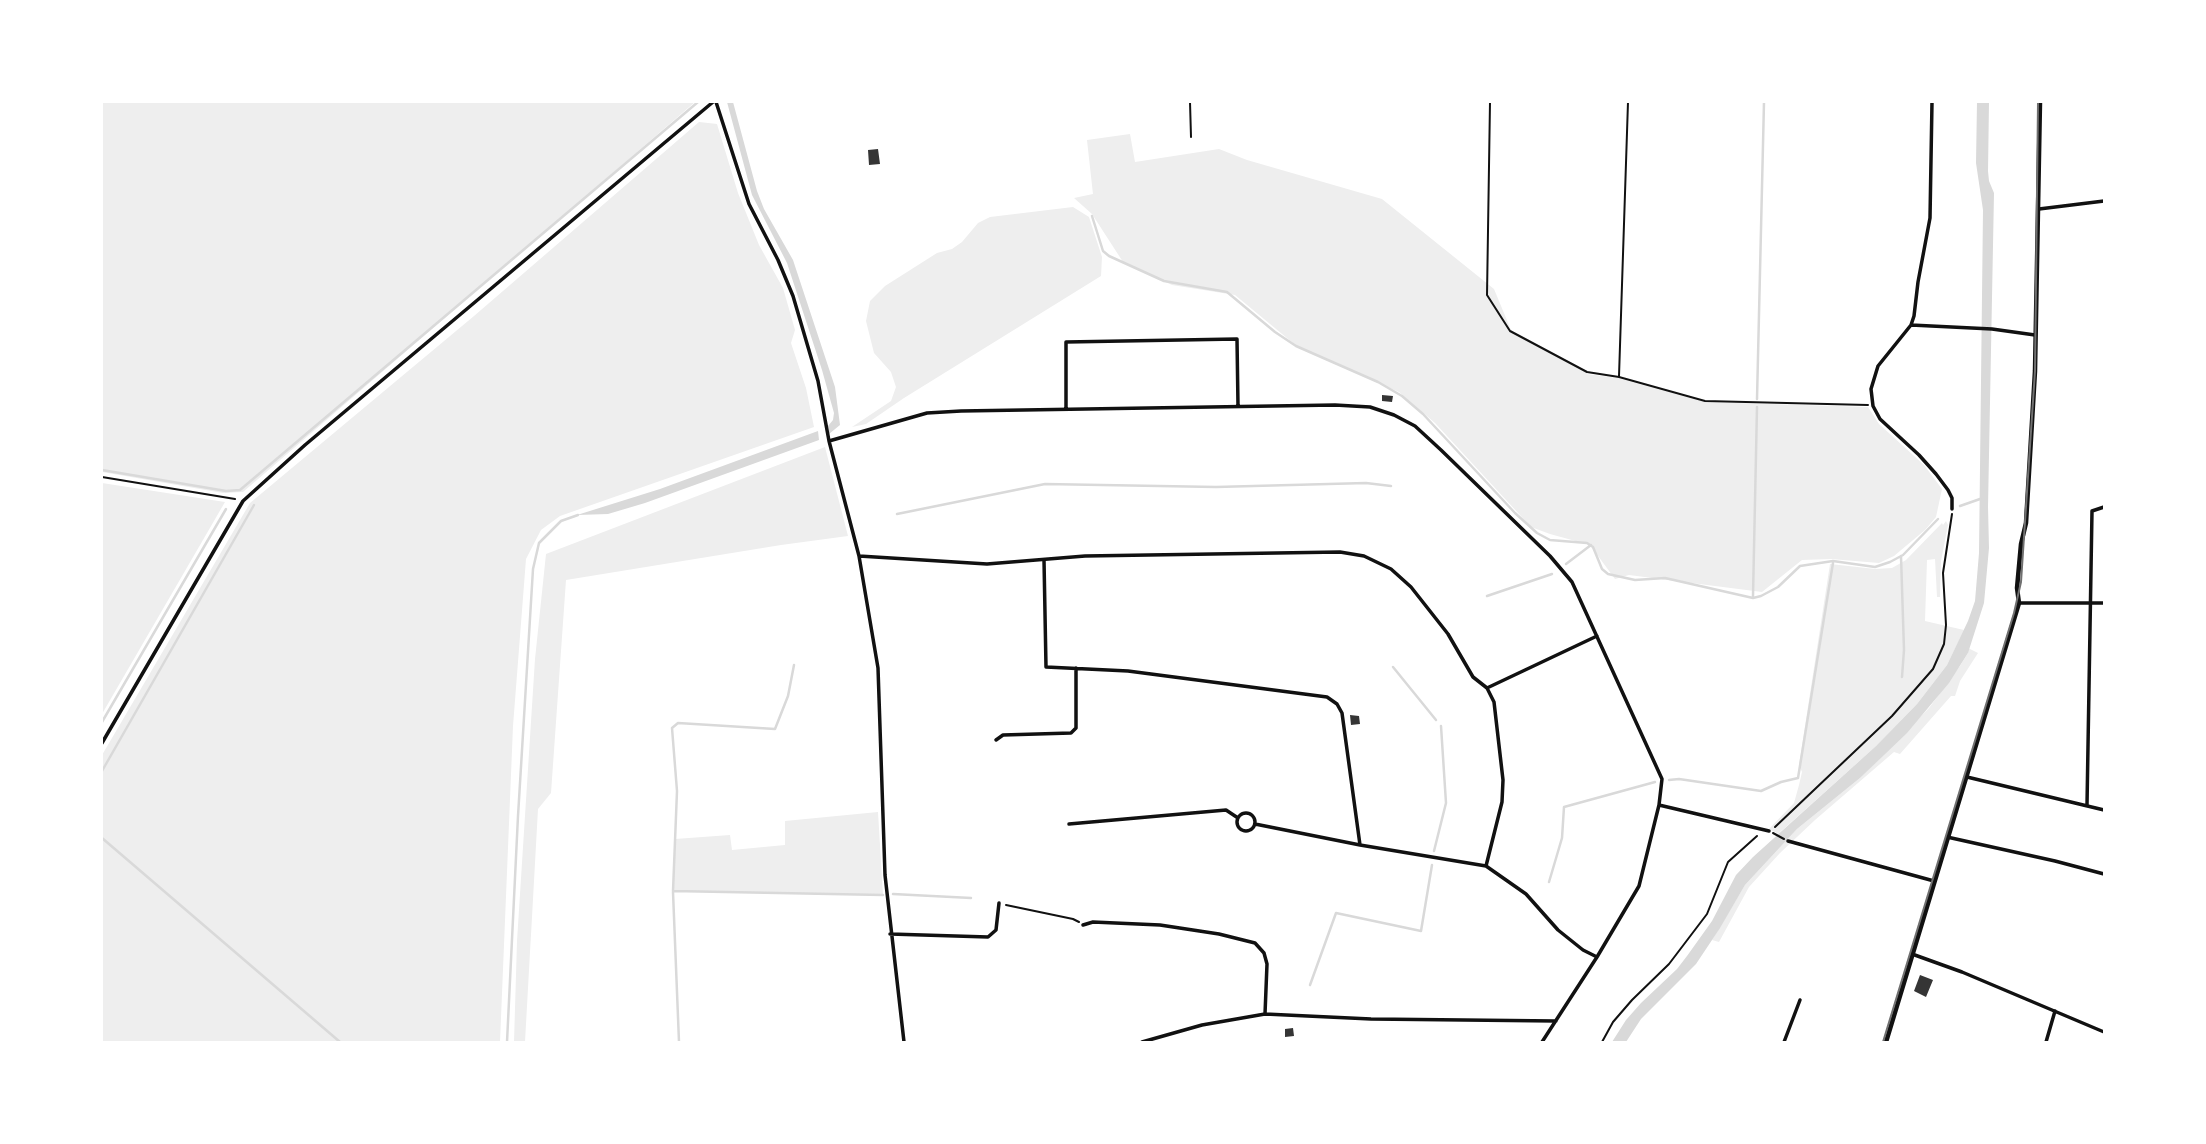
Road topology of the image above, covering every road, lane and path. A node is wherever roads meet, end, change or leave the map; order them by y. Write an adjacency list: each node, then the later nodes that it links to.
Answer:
1 (715, 102): 16 (street); 18 (street)
2 (1190, 102): 7 (path)
3 (1490, 102): 12 (path)
4 (1628, 102): 12 (path)
5 (1933, 102): 10 (street)
6 (2040, 102): 9 (street)
7 (1191, 137)
8 (2105, 201): 9 (street)
9 (2039, 209): 11 (street)
10 (1912, 325): 11 (street); 14 (street)
11 (2035, 335): 23 (street)
12 (1619, 377): 14 (path)
13 (1238, 406): 15 (street); 15 (street); 26 (street)
14 (1872, 406): 20 (street)
15 (1066, 409): 16 (street)
16 (829, 441): 21 (street)
17 (102, 477): 18 (path)
18 (243, 501): 30 (street)
19 (2105, 508): 24 (street)
20 (1952, 509): 38 (path)
21 (859, 556): 22 (street); 47 (street)
22 (1044, 560): 27 (street); 28 (street)
23 (2019, 603): 24 (street); 31 (street)
24 (2090, 604): 25 (street); 33 (street)
25 (2105, 604)
26 (1597, 636): 28 (street); 32 (street)
27 (1076, 668): 29 (street); 41 (street)
28 (1487, 688): 42 (street)
29 (996, 740)
30 (102, 743)
31 (1966, 777): 33 (street); 39 (street)
32 (1659, 805): 38 (street); 49 (street)
33 (2087, 805): 34 (street)
34 (2105, 810)
35 (1238, 818): 36 (street); 37 (street); 37 (street)
36 (1069, 824)
37 (1255, 824): 41 (street)
38 (1769, 831): 40 (path); 58 (path)
39 (1947, 837): 43 (street); 44 (street)
40 (1788, 841): 44 (street)
41 (1360, 845): 42 (street)
42 (1486, 866): 49 (street)
43 (2105, 874)
44 (1934, 881): 48 (street)
45 (999, 903): 46 (path); 47 (street)
46 (1083, 925): 52 (street)
47 (890, 934): 55 (street)
48 (1912, 954): 51 (street); 60 (street)
49 (1597, 957): 53 (street)
50 (1800, 1000): 59 (street)
51 (2055, 1011): 54 (street); 61 (street)
52 (1265, 1014): 53 (street); 56 (street)
53 (1556, 1021): 57 (street)
54 (2105, 1032)
55 (904, 1042)
56 (1142, 1042)
57 (1542, 1042)
58 (1601, 1042)
59 (1784, 1042)
60 (1886, 1042)
61 (2046, 1042)

